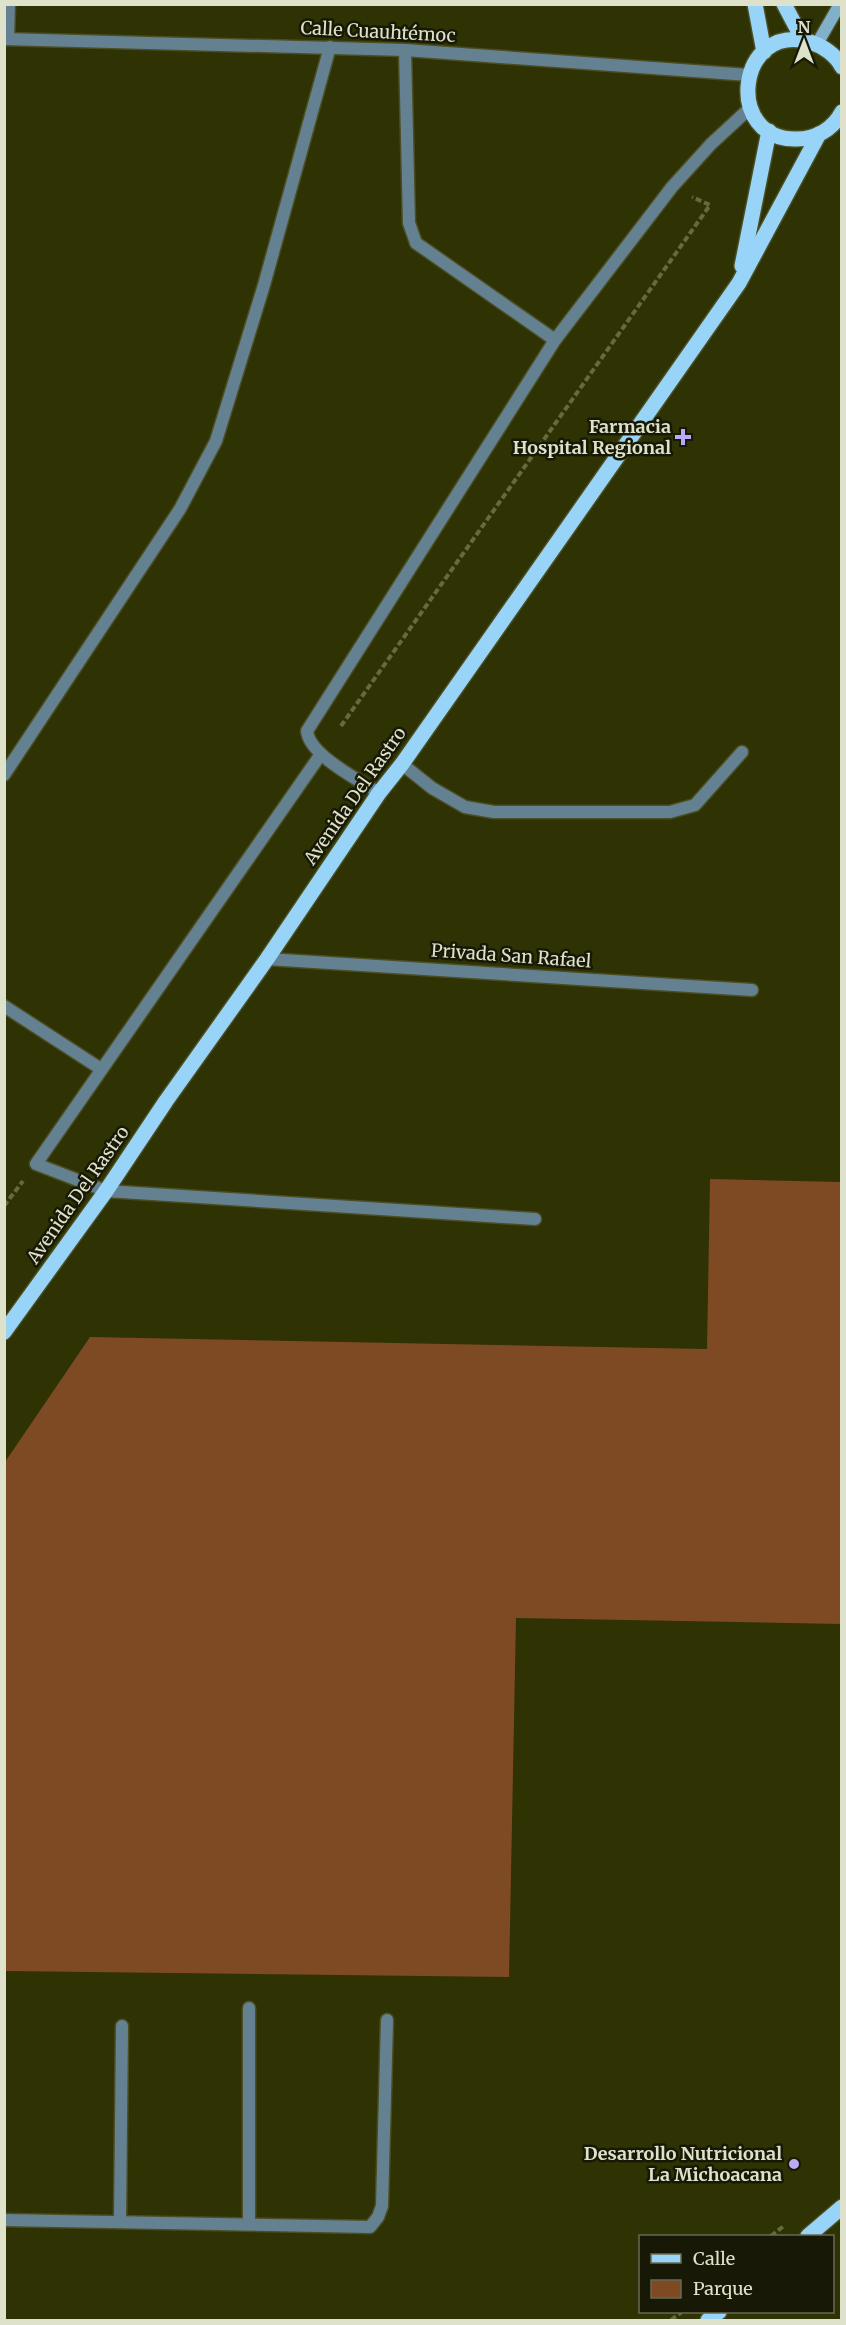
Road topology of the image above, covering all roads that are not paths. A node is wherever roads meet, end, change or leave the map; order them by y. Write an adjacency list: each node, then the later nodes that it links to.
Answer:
1 (9, 4): 5 (street)
2 (755, 4): 9 (main road)
3 (784, 4): 6 (main road)
4 (840, 4): 6 (main road)
5 (6, 39): 7 (street, Calle Cuauhtémoc)
6 (810, 42): 9 (main road); 10 (main road)
7 (330, 47): 8 (street, Calle Cuauhtémoc); 21 (street)
8 (405, 50): 11 (street, Calle Cuauhtémoc); 17 (street)
9 (764, 52): 11 (main road)
10 (842, 68)
11 (748, 75): 12 (main road)
12 (750, 108): 14 (main road); 17 (street)
13 (842, 111): 15 (main road, Avenida Del Rastro)
14 (769, 131): 15 (main road); 16 (main road, Avenida Del Rastro)
15 (819, 134): 16 (main road, Avenida Del Rastro)
16 (739, 282): 20 (main road, Avenida Del Rastro)
17 (555, 340): 19 (street)
18 (742, 752): 20 (street)
19 (321, 754): 22 (street); 26 (street)
20 (402, 764): 22 (main road, Avenida Del Rastro)
21 (4, 775)
22 (379, 793): 23 (main road, Avenida Del Rastro)
23 (267, 959): 24 (street, Privada San Rafael); 27 (main road, Avenida Del Rastro)
24 (752, 990)
25 (4, 1006): 26 (street)
26 (101, 1070): 27 (street)
27 (106, 1191): 28 (street); 29 (main road, Avenida Del Rastro)
28 (535, 1219)
29 (4, 1332)
30 (249, 2008): 36 (street)
31 (387, 2020): 36 (street)
32 (122, 2026): 35 (street)
33 (842, 2207): 37 (main road)
34 (4, 2220): 35 (street)
35 (120, 2222): 36 (street)
36 (249, 2224)
37 (809, 2235)

